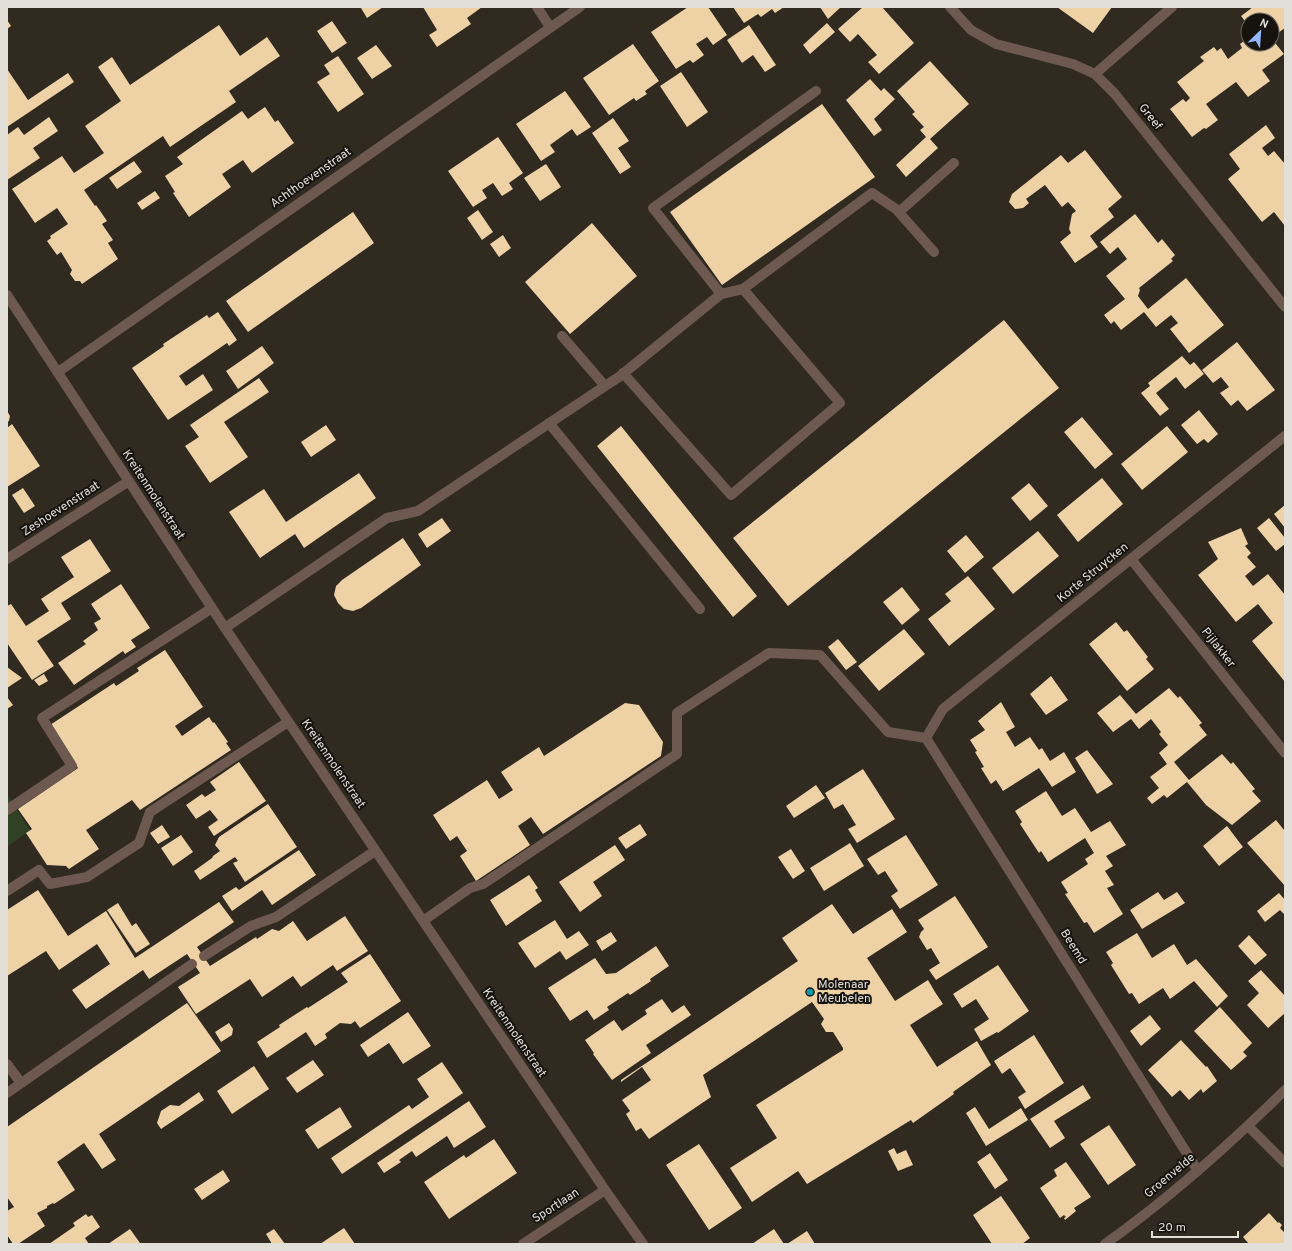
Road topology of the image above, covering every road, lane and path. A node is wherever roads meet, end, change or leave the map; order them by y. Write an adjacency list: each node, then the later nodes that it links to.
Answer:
1 (537, 7): 5 (street)
2 (580, 7): 5 (street, Achthoevenstraat)
3 (950, 7): 6 (street, Greef)
4 (1172, 7): 6 (street)
5 (550, 27): 16 (street, Achthoevenstraat)
6 (1095, 74): 14 (street, Greef)
7 (816, 91): 12 (street)
8 (954, 163): 9 (street)
9 (899, 212): 10 (street); 11 (street)
10 (934, 252)
11 (743, 289): 12 (street); 17 (street)
12 (720, 294): 17 (street)
13 (7, 295): 16 (street, Kreitenmolenstraat)
14 (1285, 307)
15 (562, 336): 18 (street)
16 (58, 372): 21 (street, Kreitenmolenstraat)
17 (623, 373): 18 (street)
18 (605, 386): 19 (street)
19 (549, 423): 25 (street); 26 (street)
20 (1285, 436): 23 (street, Korte Struycken)
21 (129, 481): 22 (street, Zeshoevenstraat); 24 (street, Kreitenmolenstraat)
22 (7, 559)
23 (1131, 559): 28 (street, Korte Struycken); 29 (street, Pijlakker)
24 (212, 608): 26 (street, Kreitenmolenstraat); 30 (street)
25 (700, 609)
26 (225, 628): 27 (street, Kreitenmolenstraat)
27 (288, 722): 31 (street, Kreitenmolenstraat); 32 (street)
28 (926, 738): 33 (street); 42 (street, Beemd)
29 (1285, 753)
30 (7, 810)
31 (375, 851): 33 (street, Kreitenmolenstraat); 34 (street)
32 (7, 891)
33 (423, 921): 43 (street, Kreitenmolenstraat)
34 (204, 956)
35 (192, 964): 37 (street)
36 (7, 1064): 37 (street)
37 (21, 1083): 39 (street)
38 (1285, 1090): 40 (street, Groenvelde)
39 (7, 1093)
40 (1248, 1126): 41 (street); 42 (street, Groenvelde)
41 (1285, 1163)
42 (1198, 1171): 46 (street, Groenvelde)
43 (605, 1190): 44 (street, Sportlaan); 45 (street, Kreitenmolenstraat)
44 (523, 1244)
45 (643, 1244)
46 (1106, 1244)

